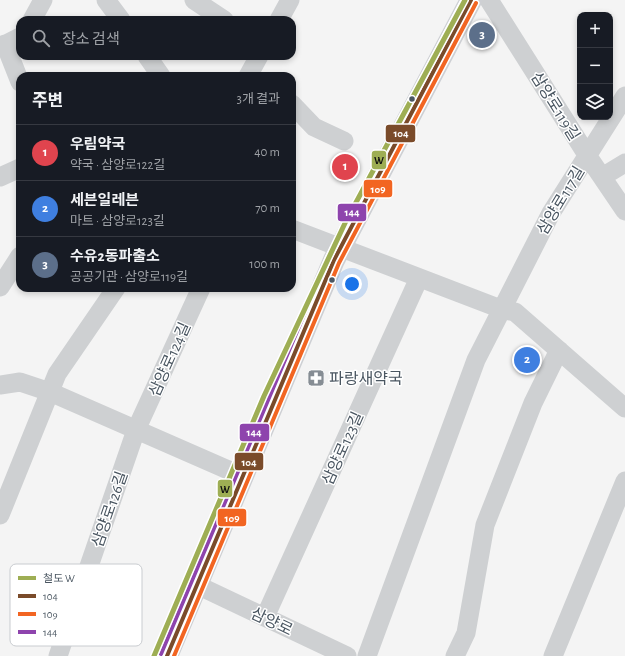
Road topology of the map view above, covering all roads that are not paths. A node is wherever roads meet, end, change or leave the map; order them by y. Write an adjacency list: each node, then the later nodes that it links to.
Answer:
1 (43, 0): 7 (street)
2 (106, 0): 8 (street)
3 (194, 0): 9 (street)
4 (290, 0): 10 (street)
5 (471, 0): 27 (main road)
6 (489, 0): 20 (street, 삼양로119길)
7 (34, 16)
8 (118, 16)
9 (218, 16)
10 (281, 16)
11 (8, 43): 14 (street)
12 (150, 60): 15 (street)
13 (257, 60): 16 (street)
14 (17, 72)
15 (157, 72)
16 (251, 72)
17 (625, 96): 20 (street, 삼양로117길)
18 (296, 108): 19 (street)
19 (344, 141)
20 (587, 155): 24 (street, 삼양로119길); 33 (street, 삼양로117길)
21 (625, 162): 24 (street, 삼양로117길)
22 (16, 170): 23 (street)
23 (0, 176)
24 (602, 177): 25 (street, 삼양로119길)
25 (625, 211)
26 (296, 231): 27 (street)
27 (340, 248): 29 (street); 39 (main road)
28 (16, 262): 30 (street)
29 (419, 278): 33 (street); 44 (street, 삼양로123길)
30 (0, 287)
31 (113, 292): 36 (street)
32 (199, 292): 38 (street, 삼양로124길)
33 (501, 309): 34 (street); 49 (street)
34 (558, 350): 37 (street); 50 (street)
35 (0, 385): 36 (street)
36 (50, 392): 38 (street); 41 (street)
37 (625, 408)
38 (136, 430): 39 (street); 42 (street, 삼양로126길)
39 (242, 476): 43 (main road)
40 (625, 481): 51 (street)
41 (0, 515)
42 (90, 564)
43 (197, 585): 44 (street, 삼양로); 47 (main road)
44 (265, 617): 48 (street, 삼양로)
45 (61, 646): 46 (street, 삼양로126길)
46 (58, 656)
47 (167, 656)
48 (348, 656)
49 (366, 656)
50 (454, 656)
51 (553, 656)

